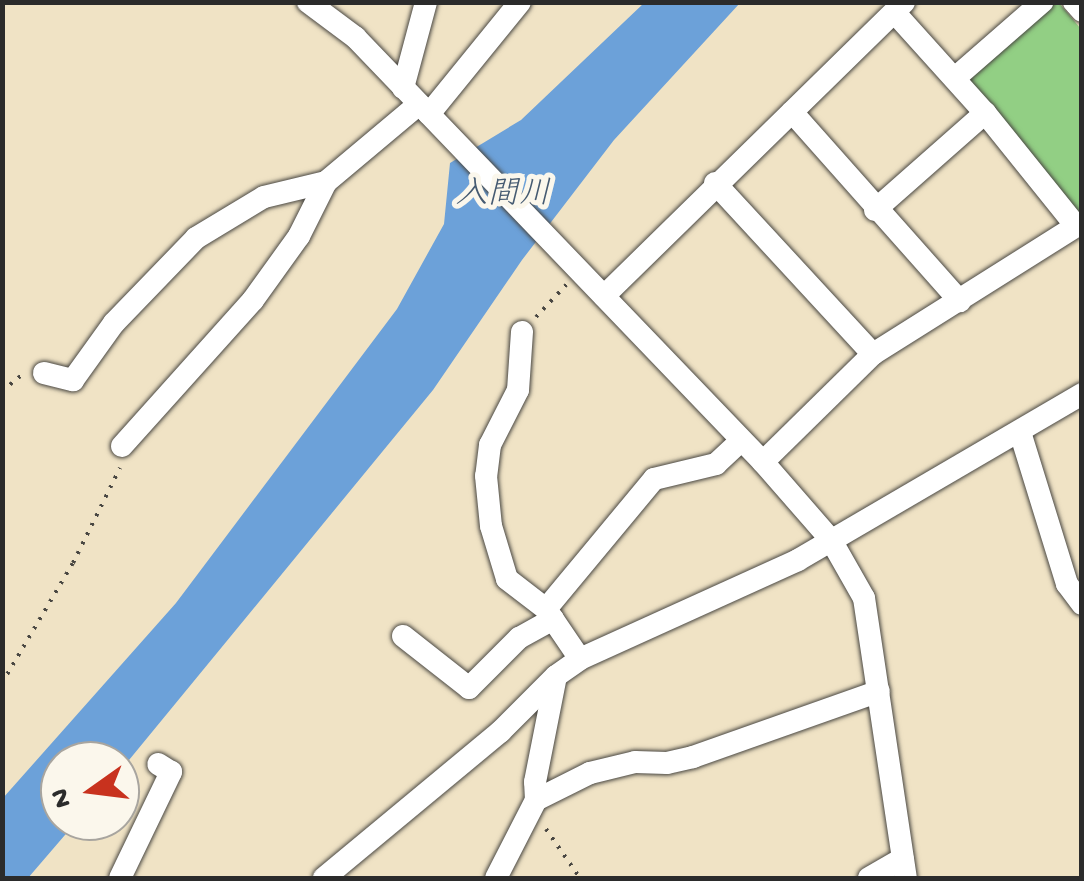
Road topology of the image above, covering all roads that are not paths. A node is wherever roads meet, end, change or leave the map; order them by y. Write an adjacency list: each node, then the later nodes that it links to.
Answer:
1 (308, 2): 9 (street)
2 (426, 2): 9 (street)
3 (520, 2): 9 (street)
4 (1042, 2): 8 (street)
5 (1074, 2): 7 (street)
6 (899, 8): 8 (street); 10 (street)
7 (1082, 10)
8 (955, 78): 11 (street)
9 (422, 107): 12 (street); 16 (street)
10 (792, 112): 13 (street); 14 (street)
11 (985, 113): 14 (street); 15 (street)
12 (326, 182): 20 (street); 24 (street)
13 (715, 183): 16 (street); 19 (street)
14 (875, 210): 17 (street)
15 (1080, 227): 17 (street)
16 (604, 296): 23 (street)
17 (960, 301): 19 (street)
18 (522, 332): 28 (street)
19 (874, 354): 25 (street)
20 (44, 372)
21 (1082, 394): 22 (street)
22 (1020, 432): 26 (street); 27 (street)
23 (741, 441): 25 (street); 28 (street)
24 (122, 446)
25 (763, 462): 26 (street)
26 (831, 540): 30 (street); 32 (street)
27 (1082, 604)
28 (549, 614): 29 (street); 30 (street)
29 (402, 636)
30 (580, 659): 31 (street)
31 (556, 676): 34 (street); 37 (street)
32 (879, 691): 34 (street); 36 (street)
33 (158, 764): 35 (street)
34 (533, 806): 38 (street)
35 (122, 864)
36 (904, 868): 39 (street)
37 (324, 878)
38 (496, 878)
39 (870, 878)

